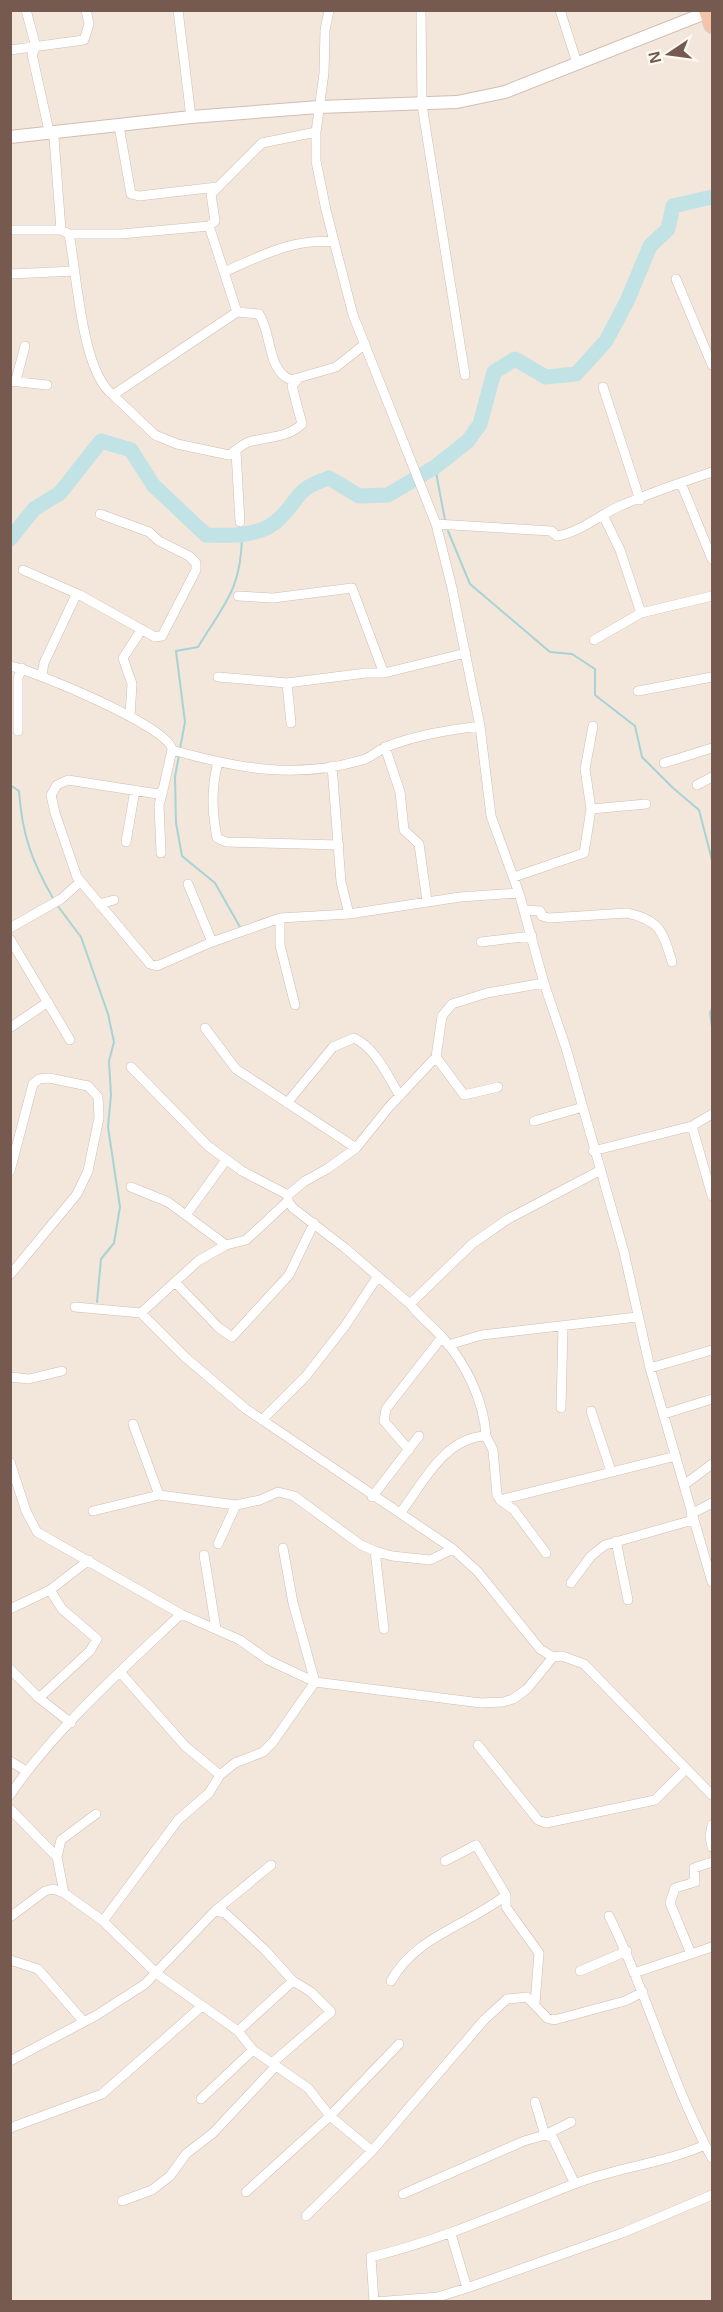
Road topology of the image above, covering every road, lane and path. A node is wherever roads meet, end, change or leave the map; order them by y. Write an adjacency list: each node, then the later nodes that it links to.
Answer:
1 (26, 10): 8 (street)
2 (86, 10): 8 (street)
3 (178, 10): 13 (street)
4 (329, 10): 12 (street)
5 (421, 10): 11 (street)
6 (560, 10): 10 (street)
7 (709, 16): 10 (street)
8 (36, 47): 9 (street); 15 (street)
9 (10, 50)
10 (577, 63): 11 (street)
11 (422, 105): 12 (street); 31 (street)
12 (320, 107): 13 (street); 16 (street)
13 (191, 117): 14 (street)
14 (119, 126): 15 (street); 18 (street)
15 (50, 131): 17 (street); 21 (street)
16 (316, 132): 18 (street); 22 (street)
17 (10, 137)
18 (217, 187): 19 (street)
19 (209, 226): 21 (street); 24 (street)
20 (10, 230): 21 (street)
21 (65, 232): 23 (street)
22 (334, 242): 24 (street); 28 (street)
23 (75, 271): 25 (street); 36 (street)
24 (224, 272): 27 (street)
25 (10, 274)
26 (676, 279): 30 (street)
27 (237, 312): 32 (street); 36 (street)
28 (365, 344): 32 (street); 44 (street)
29 (25, 346): 33 (street)
30 (712, 365)
31 (465, 375)
32 (298, 379): 37 (street)
33 (13, 380): 34 (street)
34 (47, 385)
35 (603, 387): 40 (street)
36 (113, 395): 37 (street)
37 (236, 451): 43 (street)
38 (712, 472): 39 (street)
39 (681, 483): 40 (street); 45 (street)
40 (640, 500): 42 (street)
41 (100, 514): 52 (street)
42 (603, 515): 44 (street); 51 (street)
43 (240, 522)
44 (436, 524): 54 (street)
45 (710, 545): 46 (street)
46 (712, 559)
47 (23, 570): 48 (street)
48 (76, 595): 52 (street); 58 (street)
49 (238, 596): 57 (street)
50 (712, 596): 51 (street)
51 (641, 613): 53 (street)
52 (142, 629): 63 (street)
53 (594, 640)
54 (466, 653): 57 (street); 65 (street)
55 (10, 666): 56 (street)
56 (22, 668): 58 (street); 67 (street)
57 (383, 671): 61 (street)
58 (42, 675): 63 (street)
59 (218, 677): 61 (street)
60 (712, 677): 62 (street)
61 (288, 684): 64 (street)
62 (638, 691)
63 (130, 715): 70 (street)
64 (291, 723)
65 (480, 726): 68 (street); 83 (street)
66 (593, 726): 79 (street)
67 (18, 731)
68 (385, 747): 73 (street); 88 (street)
69 (712, 748): 72 (street)
70 (177, 752): 71 (street); 77 (street)
71 (218, 762): 73 (street); 81 (street)
72 (664, 764)
73 (332, 766): 81 (street)
74 (712, 777): 75 (street)
75 (697, 785)
76 (135, 790): 77 (street); 80 (street); 84 (street)
77 (164, 790): 82 (street)
78 (646, 804): 79 (street)
79 (591, 809): 83 (street)
80 (126, 842)
81 (339, 845): 91 (street)
82 (161, 852)
83 (514, 877): 86 (street)
84 (79, 883): 89 (street); 93 (street)
85 (188, 884): 96 (street)
86 (519, 893): 88 (street); 90 (street)
87 (114, 900): 89 (street)
88 (427, 901): 91 (street)
89 (99, 904): 96 (street)
90 (525, 910): 94 (street); 98 (street)
91 (349, 914): 92 (street)
92 (280, 918): 96 (street); 101 (street)
93 (10, 928)
94 (532, 936): 97 (street); 99 (street)
95 (10, 939): 100 (street)
96 (212, 942)
97 (481, 942)
98 (672, 962)
99 (544, 983): 105 (street); 110 (street)
100 (48, 1002): 102 (street); 104 (street)
101 (295, 1005)
102 (11, 1027)
103 (205, 1028): 109 (street)
104 (70, 1040)
105 (436, 1057): 107 (street); 108 (street)
106 (131, 1067): 116 (street)
107 (498, 1087)
108 (400, 1096): 109 (street); 114 (street)
109 (287, 1103): 114 (street)
110 (583, 1107): 112 (street); 115 (street)
111 (712, 1114): 113 (street)
112 (534, 1121)
113 (692, 1126): 115 (street); 120 (street)
114 (356, 1148): 121 (street)
115 (593, 1150): 118 (street)
116 (226, 1160): 121 (street); 122 (street)
117 (10, 1171): 125 (street)
118 (599, 1171): 128 (street); 131 (street)
119 (131, 1187): 122 (street)
120 (712, 1196)
121 (288, 1198): 123 (street); 124 (street)
122 (186, 1215): 124 (street)
123 (314, 1223): 126 (street); 127 (street)
124 (226, 1245): 127 (street)
125 (10, 1275)
126 (378, 1276): 128 (street); 142 (street)
127 (175, 1282): 130 (street)
128 (410, 1304): 133 (street)
129 (75, 1307): 130 (street)
130 (141, 1313): 142 (street)
131 (637, 1317): 132 (street); 135 (street)
132 (563, 1328): 133 (street); 139 (street)
133 (445, 1341): 145 (street); 146 (street)
134 (712, 1350): 135 (street)
135 (650, 1368): 141 (street)
136 (62, 1371): 137 (street)
137 (10, 1377)
138 (712, 1399): 141 (street)
139 (561, 1408)
140 (591, 1411): 150 (street)
141 (664, 1414): 147 (street)
142 (262, 1420): 153 (street)
143 (133, 1424): 152 (street)
144 (419, 1436): 146 (street)
145 (486, 1436): 154 (street); 158 (street)
146 (408, 1450): 153 (street)
147 (676, 1456): 150 (street); 151 (street)
148 (10, 1462): 167 (street)
149 (712, 1464): 151 (street)
150 (611, 1471): 154 (street)
151 (684, 1485): 159 (street)
152 (159, 1495): 156 (street); 157 (street)
153 (372, 1497): 158 (street)
154 (500, 1500): 165 (street)
155 (712, 1503): 159 (street)
156 (236, 1505): 161 (street); 164 (street)
157 (93, 1511)
158 (401, 1512): 163 (street)
159 (692, 1517): 160 (street); 168 (street)
160 (616, 1541): 169 (street); 172 (street)
161 (218, 1544)
162 (283, 1548): 181 (street)
163 (453, 1549): 164 (street); 178 (street)
164 (375, 1551): 177 (street)
165 (546, 1553)
166 (204, 1555): 176 (street)
167 (89, 1560): 170 (street); 175 (street)
168 (712, 1582)
169 (571, 1583)
170 (50, 1590): 173 (street); 182 (street)
171 (10, 1599): 173 (street)
172 (628, 1600)
173 (22, 1604): 174 (street)
174 (10, 1609)
175 (181, 1614): 176 (street); 180 (street)
176 (216, 1629): 181 (street)
177 (384, 1629)
178 (554, 1657): 181 (street); 186 (street)
179 (10, 1669): 182 (street)
180 (120, 1671): 183 (street); 188 (street)
181 (315, 1682): 188 (street)
182 (39, 1698): 183 (street)
183 (71, 1724): 187 (street)
184 (478, 1745): 186 (street)
185 (10, 1761): 187 (street)
186 (685, 1770): 190 (street)
187 (26, 1771): 189 (street)
188 (220, 1775): 204 (street)
189 (10, 1795)
190 (712, 1795)
191 (10, 1809): 195 (street)
192 (96, 1814): 195 (street)
193 (712, 1825): 194 (street)
194 (712, 1847)
195 (57, 1857): 199 (street)
196 (445, 1861): 200 (street)
197 (712, 1862): 207 (street)
198 (271, 1865): 201 (street)
199 (64, 1893): 203 (street); 204 (street)
200 (506, 1895): 213 (street); 215 (street)
201 (215, 1911): 211 (street); 212 (street)
202 (609, 1916): 206 (street)
203 (10, 1917)
204 (103, 1921): 211 (street)
205 (712, 1947): 207 (street)
206 (627, 1951): 209 (street); 210 (street)
207 (691, 1954): 210 (street)
208 (10, 1960): 217 (street)
209 (580, 1971)
210 (634, 1973): 214 (street)
211 (157, 1974): 216 (street); 217 (street)
212 (293, 1981): 218 (street); 222 (street)
213 (391, 1981)
214 (644, 1992): 215 (street); 229 (street)
215 (536, 2003): 230 (street)
216 (202, 2007): 218 (street); 227 (street)
217 (84, 2022): 221 (street)
218 (238, 2031): 220 (street)
219 (399, 2044): 225 (street)
220 (253, 2050): 222 (street); 223 (street)
221 (13, 2057)
222 (273, 2065): 225 (street); 236 (street)
223 (201, 2099)
224 (535, 2102): 228 (street)
225 (330, 2116): 230 (street); 233 (street)
226 (571, 2122): 228 (street)
227 (10, 2128)
228 (545, 2135): 232 (street); 234 (street)
229 (705, 2145): 231 (street); 232 (street)
230 (372, 2151): 237 (street)
231 (712, 2158)
232 (575, 2184): 238 (street)
233 (246, 2192)
234 (404, 2194)
235 (712, 2194): 239 (street)
236 (122, 2201)
237 (306, 2216)
238 (451, 2234): 239 (street); 240 (street)
239 (467, 2288): 240 (street)
240 (374, 2301)

